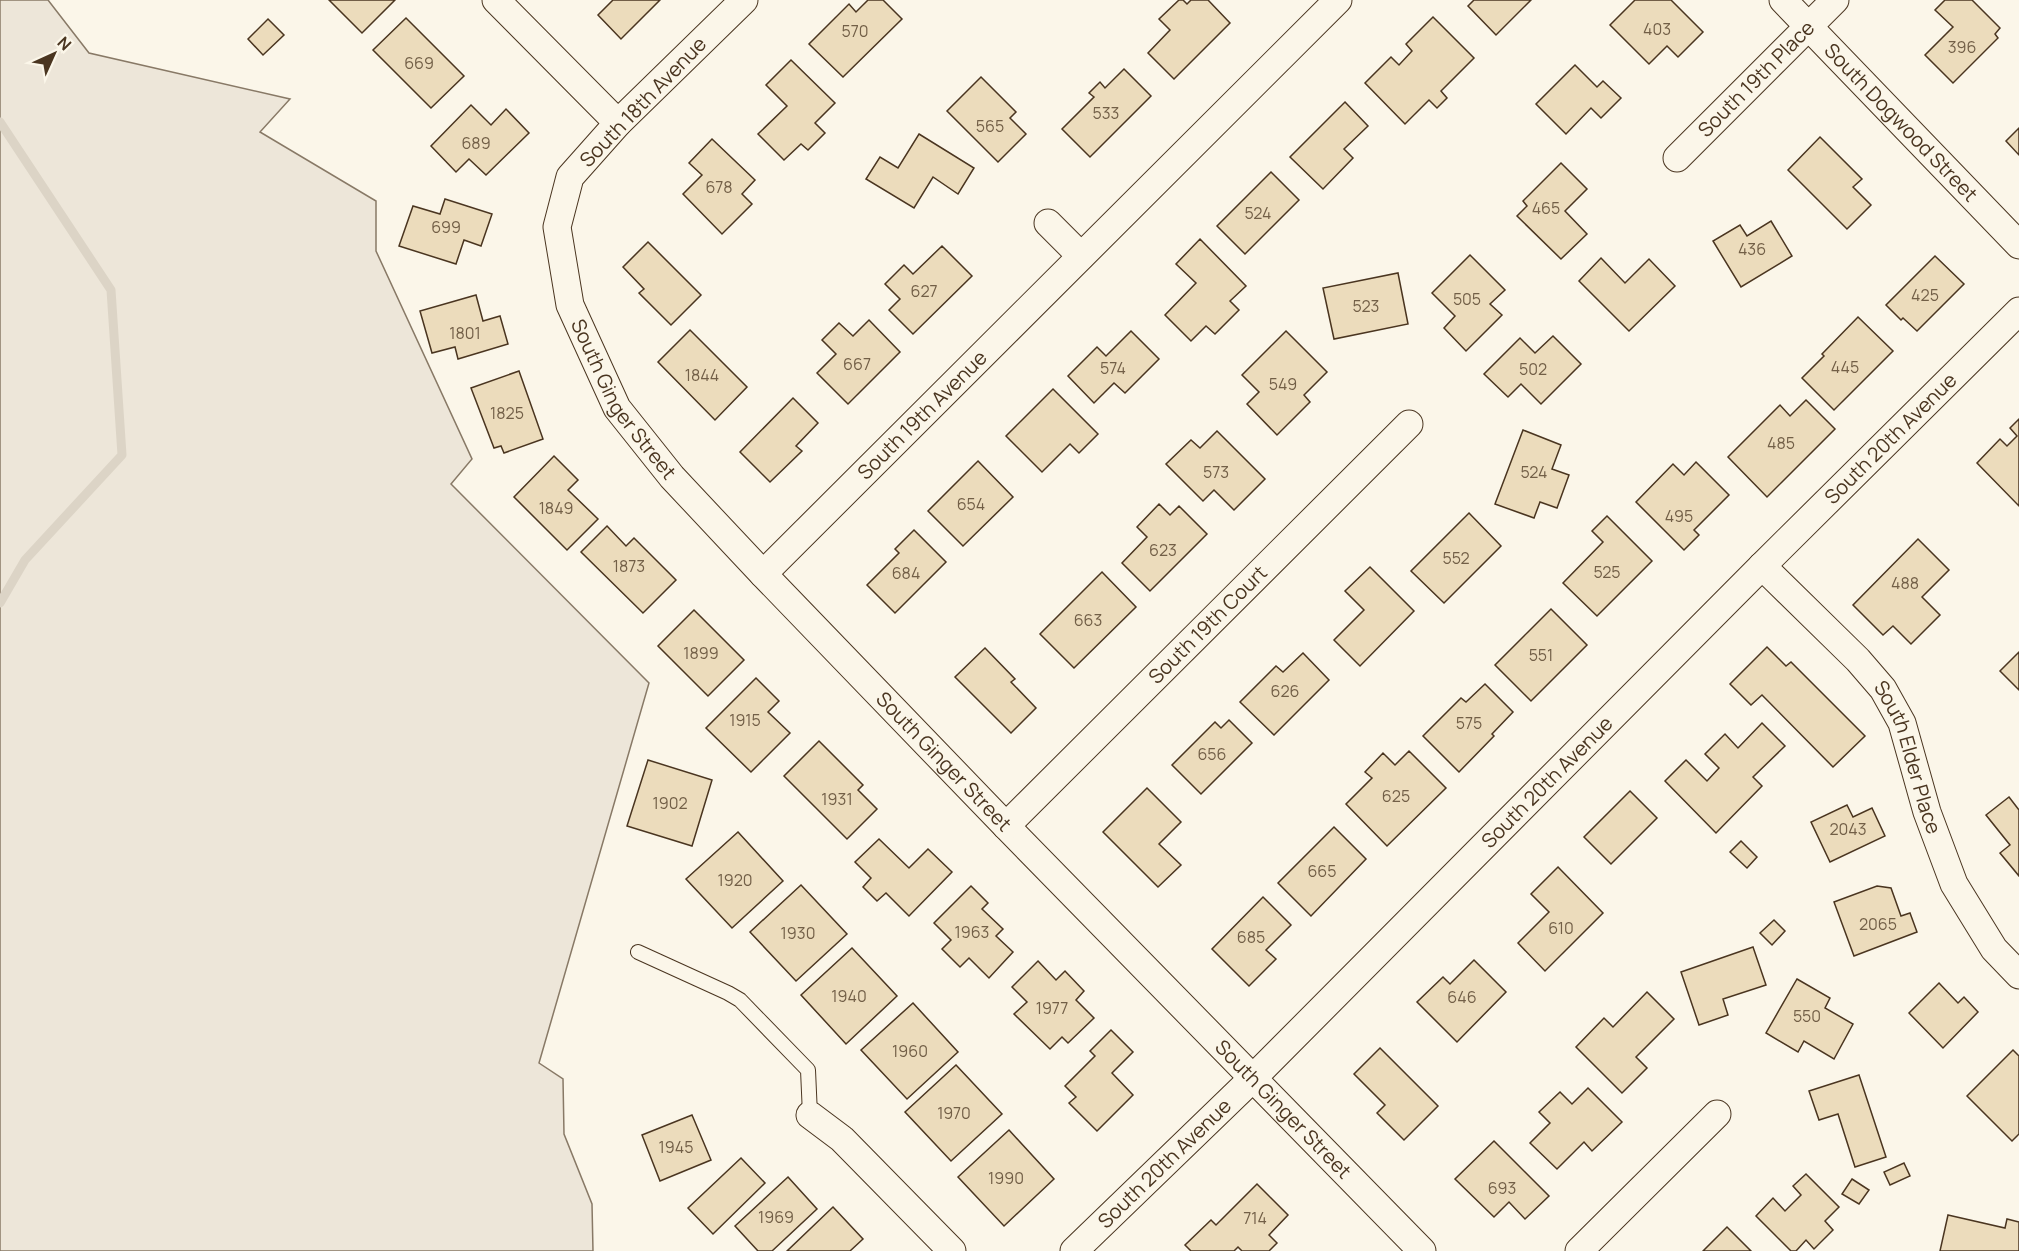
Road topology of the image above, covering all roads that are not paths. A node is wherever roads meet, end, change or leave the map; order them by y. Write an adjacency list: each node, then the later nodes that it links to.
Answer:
1 (496, 0): 7 (street)
2 (744, 0): 7 (street, South 18th Avenue)
3 (1338, 0): 12 (street, South 19th Avenue)
4 (1783, 0): 6 (street, South Dogwood Street)
5 (1835, 0): 6 (street, South 19th Place)
6 (1809, 26): 8 (street, South 19th Place); 11 (street, South Dogwood Street)
7 (618, 123): 9 (street, South 18th Avenue)
8 (1677, 158)
9 (560, 215): 16 (street, South Ginger Street)
10 (1048, 223): 12 (street)
11 (2019, 245)
12 (1081, 256): 16 (street, South 19th Avenue)
13 (2019, 311): 15 (street, South 20th Avenue)
14 (1409, 424): 17 (street, South 19th Court)
15 (1762, 566): 19 (street, South Elder Place); 20 (street, South 20th Avenue)
16 (763, 574): 17 (street, South Ginger Street)
17 (1006, 826): 20 (street, South Ginger Street)
18 (638, 952): 22 (lane)
19 (2019, 975)
20 (1253, 1078): 24 (street, South 20th Avenue); 25 (street, South Ginger Street)
21 (1718, 1114): 26 (street)
22 (810, 1115): 23 (street)
23 (952, 1251)
24 (1074, 1251)
25 (1422, 1251)
26 (1579, 1251)

